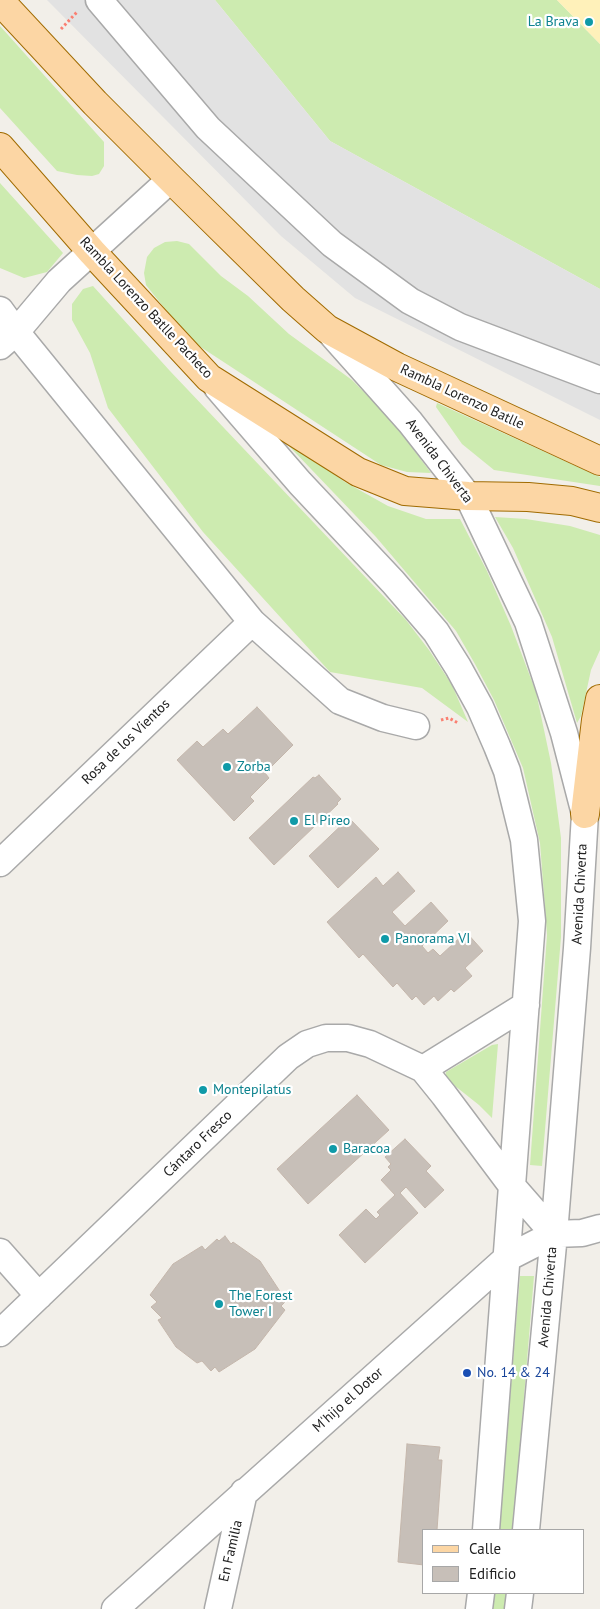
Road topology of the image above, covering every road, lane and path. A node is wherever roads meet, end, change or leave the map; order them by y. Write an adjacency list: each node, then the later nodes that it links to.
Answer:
1 (0, 1): 3 (main road)
2 (90, 3): 3 (path); 11 (street)
3 (43, 48): 5 (main road)
4 (0, 147): 6 (main road, Rambla Lorenzo Batlle Pacheco)
5 (171, 179): 6 (street); 8 (main road)
6 (92, 252): 9 (street); 10 (main road, Rambla Lorenzo Batlle Pacheco)
7 (0, 310): 9 (street)
8 (326, 329): 12 (main road, Rambla Lorenzo Batlle); 13 (street, Avenida Chiverta)
9 (8, 339): 15 (street)
10 (209, 378): 13 (main road, Rambla Lorenzo Batlle Pacheco); 18 (street)
11 (600, 380)
12 (600, 461)
13 (468, 496): 14 (main road, Rambla Lorenzo Batlle Pacheco); 19 (street, Avenida Chiverta)
14 (600, 508)
15 (252, 622): 17 (street); 20 (street, Rosa de los Vientos)
16 (600, 699): 19 (main road)
17 (416, 726): 18 (path)
18 (497, 746): 21 (street)
19 (585, 814): 25 (street, Avenida Chiverta)
20 (0, 863)
21 (526, 1005): 22 (street); 23 (street)
22 (423, 1069): 23 (street, Cántaro Fresco); 28 (street, Cántaro Fresco)
23 (512, 1186): 25 (street, Cántaro Fresco); 27 (street)
24 (600, 1228): 25 (street, M'hijo el Dotor)
25 (554, 1234): 27 (street, M'hijo el Dotor); 32 (street, Avenida Chiverta)
26 (0, 1252): 28 (street)
27 (507, 1258): 30 (street, M'hijo el Dotor); 31 (street)
28 (39, 1296): 29 (street, Cántaro Fresco)
29 (0, 1333)
30 (244, 1492): 35 (street, M'hijo el Dotor); 36 (street, En Familia)
31 (486, 1529)
32 (526, 1529)
33 (481, 1594): 37 (street)
34 (520, 1594): 38 (street)
35 (115, 1609)
36 (218, 1609)
37 (479, 1609)
38 (518, 1609)

